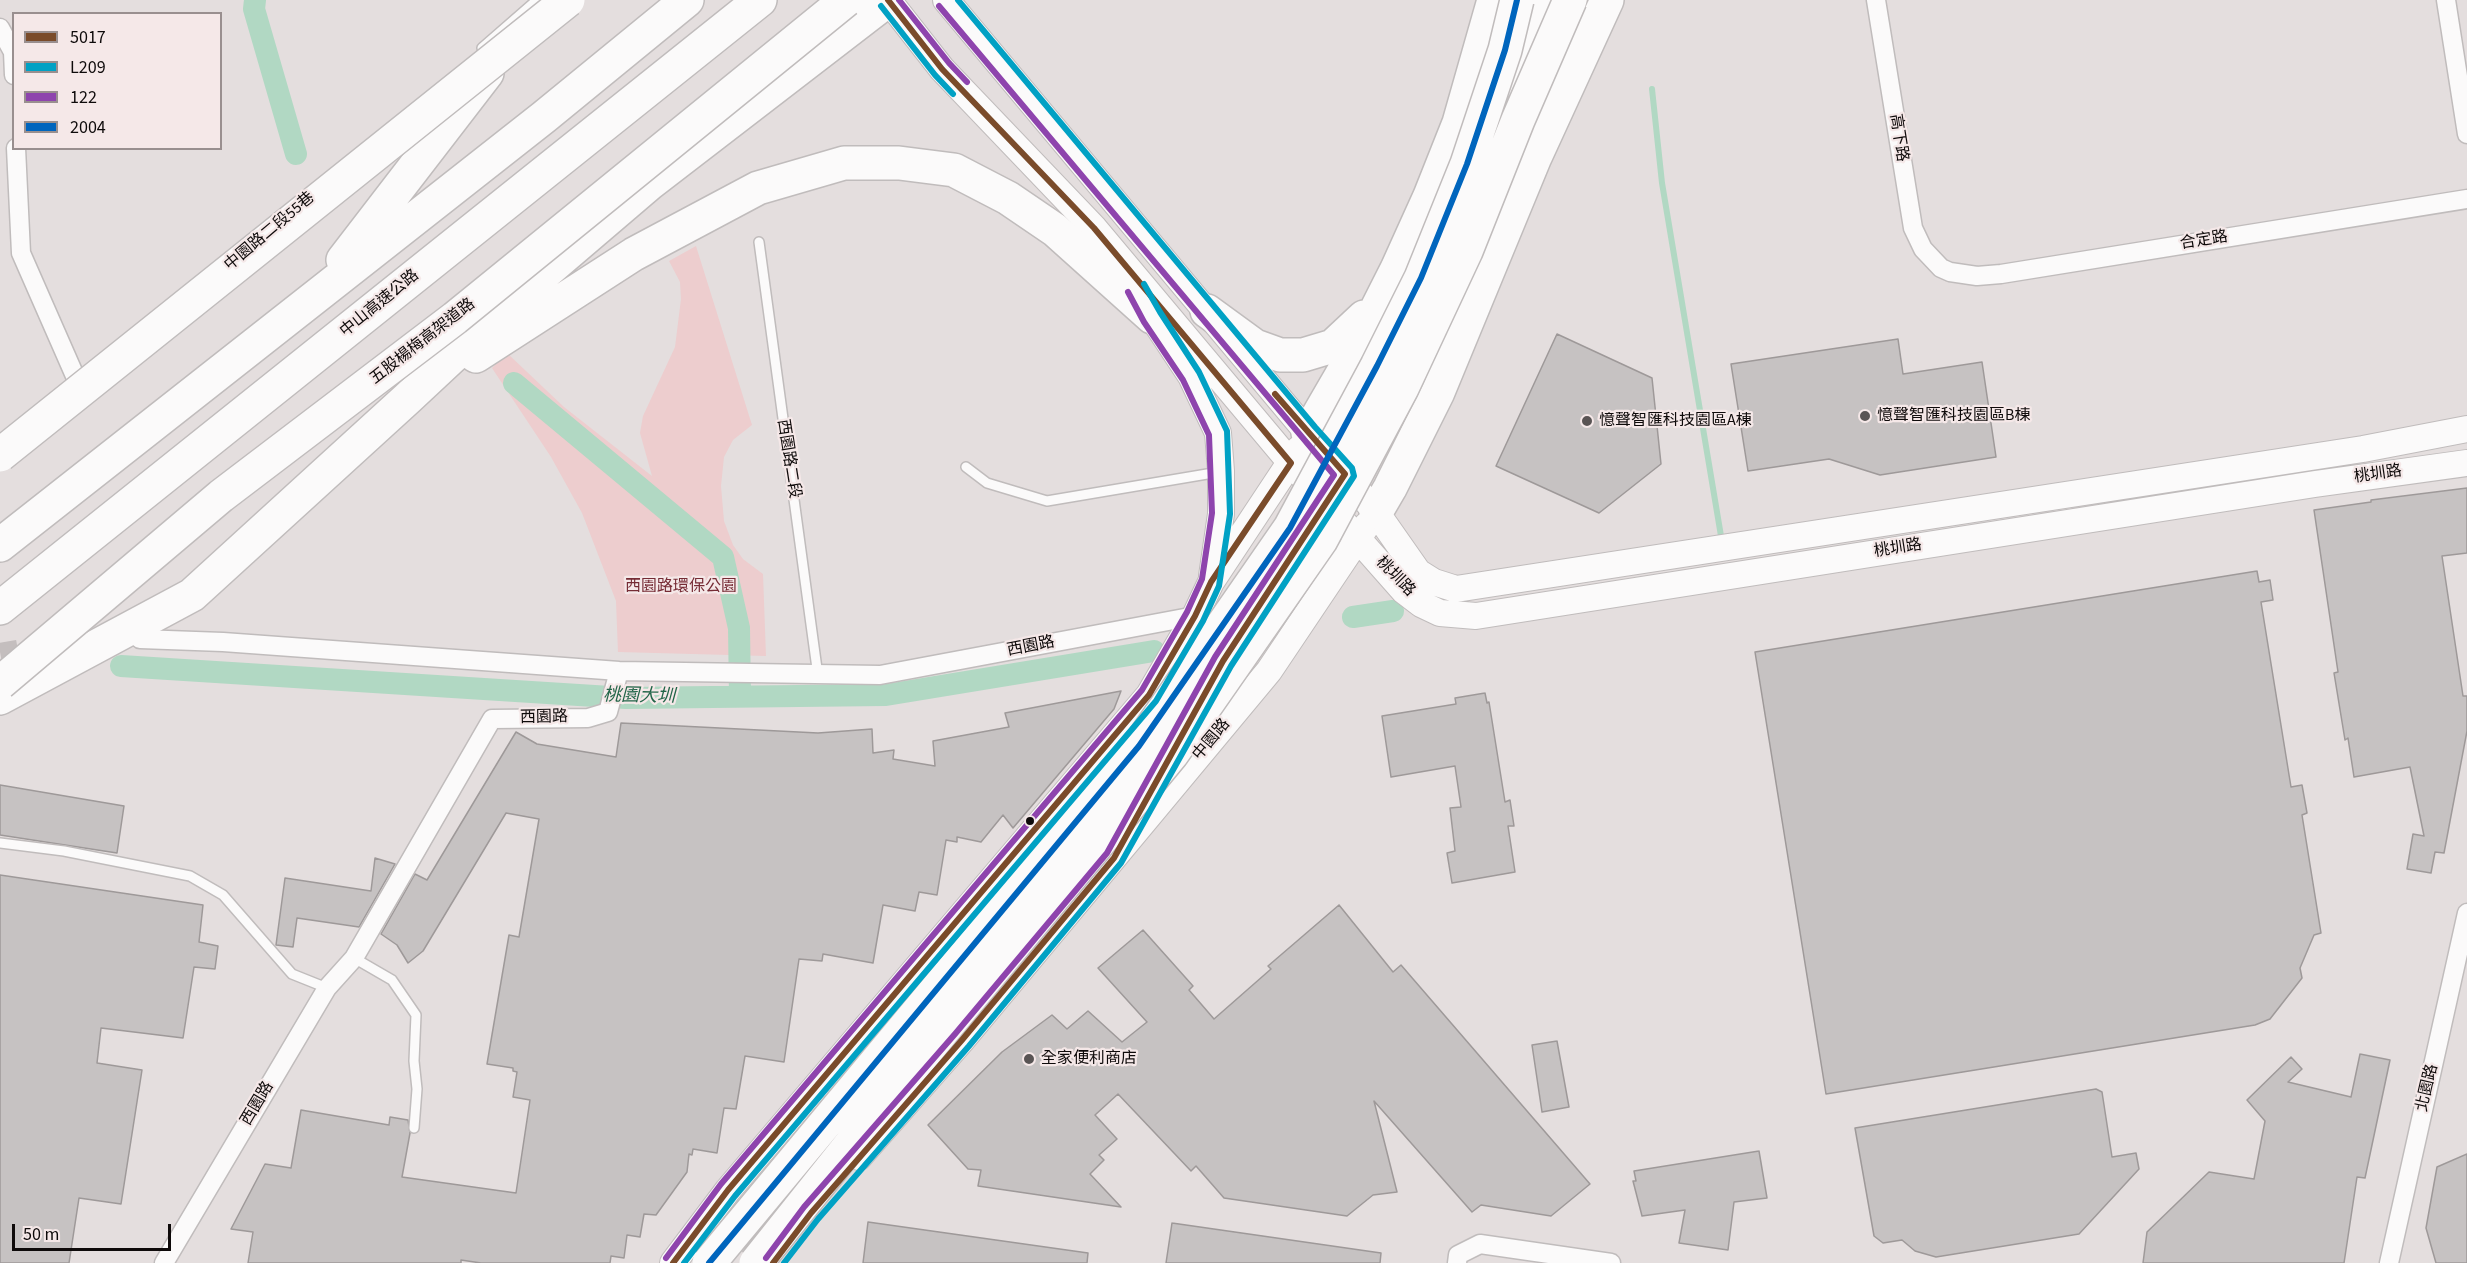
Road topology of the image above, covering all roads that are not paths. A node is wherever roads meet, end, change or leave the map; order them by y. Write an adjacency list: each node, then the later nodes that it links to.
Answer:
1 (537, 0): 20 (lane)
2 (543, 0): 31 (highway)
3 (568, 0): 38 (highway, bridge)
4 (687, 0): 31 (highway)
5 (760, 0): 49 (highway, 中山高速公路)
6 (846, 0): 54 (highway, 五股楊梅高架道路, bridge)
7 (888, 0): 28 (main road); 35 (highway)
8 (946, 0): 32 (main road)
9 (1494, 0): 22 (highway)
10 (1517, 0): 65 (highway, bridge)
11 (1527, 0): 22 (highway)
12 (1543, 0): 44 (highway)
13 (1570, 0): 66 (highway, bridge)
14 (1578, 0): 25 (highway)
15 (1608, 0): 25 (highway)
16 (1876, 0): 29 (street, 高下路)
17 (2446, 0): 23 (street)
18 (0, 28): 19 (street)
19 (12, 50)
20 (476, 54)
21 (397, 123): 34 (lane, 中園路二段55巷)
22 (1459, 123): 30 (highway)
23 (2467, 134)
24 (16, 150): 34 (street)
25 (1535, 157): 46 (highway)
26 (2467, 199): 29 (street, 合定路)
27 (759, 242): 53 (lane, 西園路二段)
28 (1123, 262): 33 (main road); 40 (main road)
29 (1941, 268)
30 (1397, 269): 32 (highway); 37 (highway)
31 (312, 301): 47 (highway)
32 (1207, 312): 37 (main road)
33 (1152, 317): 35 (highway); 43 (main road)
34 (82, 392): 39 (lane, 中園路二段55巷)
35 (408, 398): 55 (highway)
36 (2467, 429): 46 (main road, 桃圳路)
37 (1308, 434): 40 (main road); 44 (main road)
38 (0, 455)
39 (0, 462)
40 (1291, 463): 45 (main road); 48 (main road)
41 (2467, 463): 46 (main road, 桃圳路)
42 (966, 467): 43 (lane)
43 (1221, 471): 48 (main road)
44 (1344, 474): 45 (main road); 46 (main road)
45 (1325, 501): 46 (main road); 57 (main road)
46 (1367, 525): 57 (main road, 中園路)
47 (0, 545)
48 (1211, 582): 50 (main road)
49 (0, 608)
50 (1195, 616): 53 (street, 西園路); 64 (main road)
51 (140, 639): 52 (street)
52 (618, 671): 53 (street, 西園路); 59 (street, 西園路)
53 (818, 676)
54 (0, 683)
55 (0, 698)
56 (0, 843): 60 (lane)
57 (1114, 858): 67 (main road, 中園路)
58 (2467, 913): 69 (street, 北園路)
59 (354, 958): 60 (street, 西園路); 61 (lane)
60 (327, 988): 63 (street, 西園路)
61 (414, 1128)
62 (1457, 1259): 68 (street)
63 (164, 1263)
64 (673, 1263)
65 (709, 1263)
66 (756, 1263)
67 (773, 1263)
68 (1611, 1263)
69 (2389, 1263)

